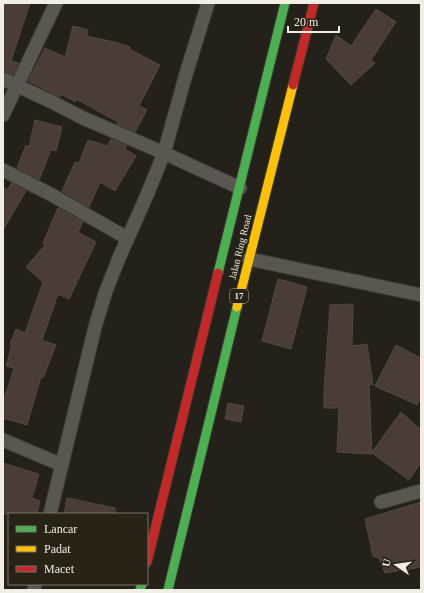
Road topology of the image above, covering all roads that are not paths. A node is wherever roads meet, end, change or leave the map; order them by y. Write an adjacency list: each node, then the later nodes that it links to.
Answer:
1 (56, 3): 6 (street)
2 (208, 3): 8 (street)
3 (285, 3): 10 (highway, Jalan Ring Road / 17)
4 (314, 3): 12 (highway, Jalan Ring Road / 17)
5 (3, 79): 6 (street)
6 (16, 86): 7 (street); 8 (street)
7 (3, 115)
8 (164, 153): 10 (street); 11 (street)
9 (3, 170): 11 (street)
10 (240, 188): 19 (highway, Jalan Ring Road / 17)
11 (127, 238): 15 (street)
12 (249, 259): 13 (street); 20 (highway, Jalan Ring Road / 17)
13 (421, 295)
14 (3, 440): 15 (street)
15 (62, 465): 18 (street)
16 (421, 491): 17 (street)
17 (381, 502)
18 (50, 513)
19 (148, 558)
20 (168, 590)

